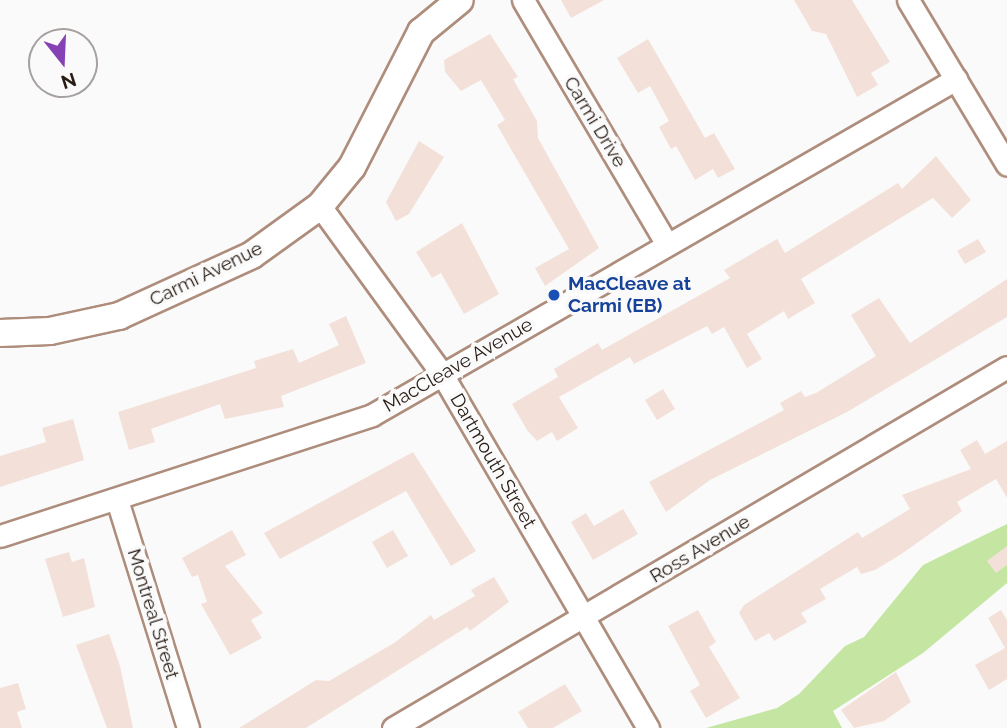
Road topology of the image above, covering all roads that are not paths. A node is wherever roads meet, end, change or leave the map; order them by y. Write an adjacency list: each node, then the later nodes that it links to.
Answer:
1 (460, 0): 6 (street, Carmi Avenue)
2 (523, 0): 7 (street, Carmi Drive)
3 (908, 0): 4 (street)
4 (956, 79): 5 (street); 7 (street, MacCleave Avenue)
5 (1007, 165)
6 (320, 206): 8 (street, Carmi Avenue); 10 (street, Dartmouth Street)
7 (667, 244): 10 (street, MacCleave Avenue)
8 (0, 333)
9 (1007, 368): 13 (street, Ross Avenue)
10 (442, 374): 11 (street, MacCleave Avenue); 13 (street, Dartmouth Street)
11 (117, 500): 12 (street, MacCleave Avenue); 14 (street, Montreal Street)
12 (0, 536)
13 (584, 617): 15 (street, Ross Avenue); 16 (street, Dartmouth Street)
14 (188, 728)
15 (393, 728)
16 (648, 728)

